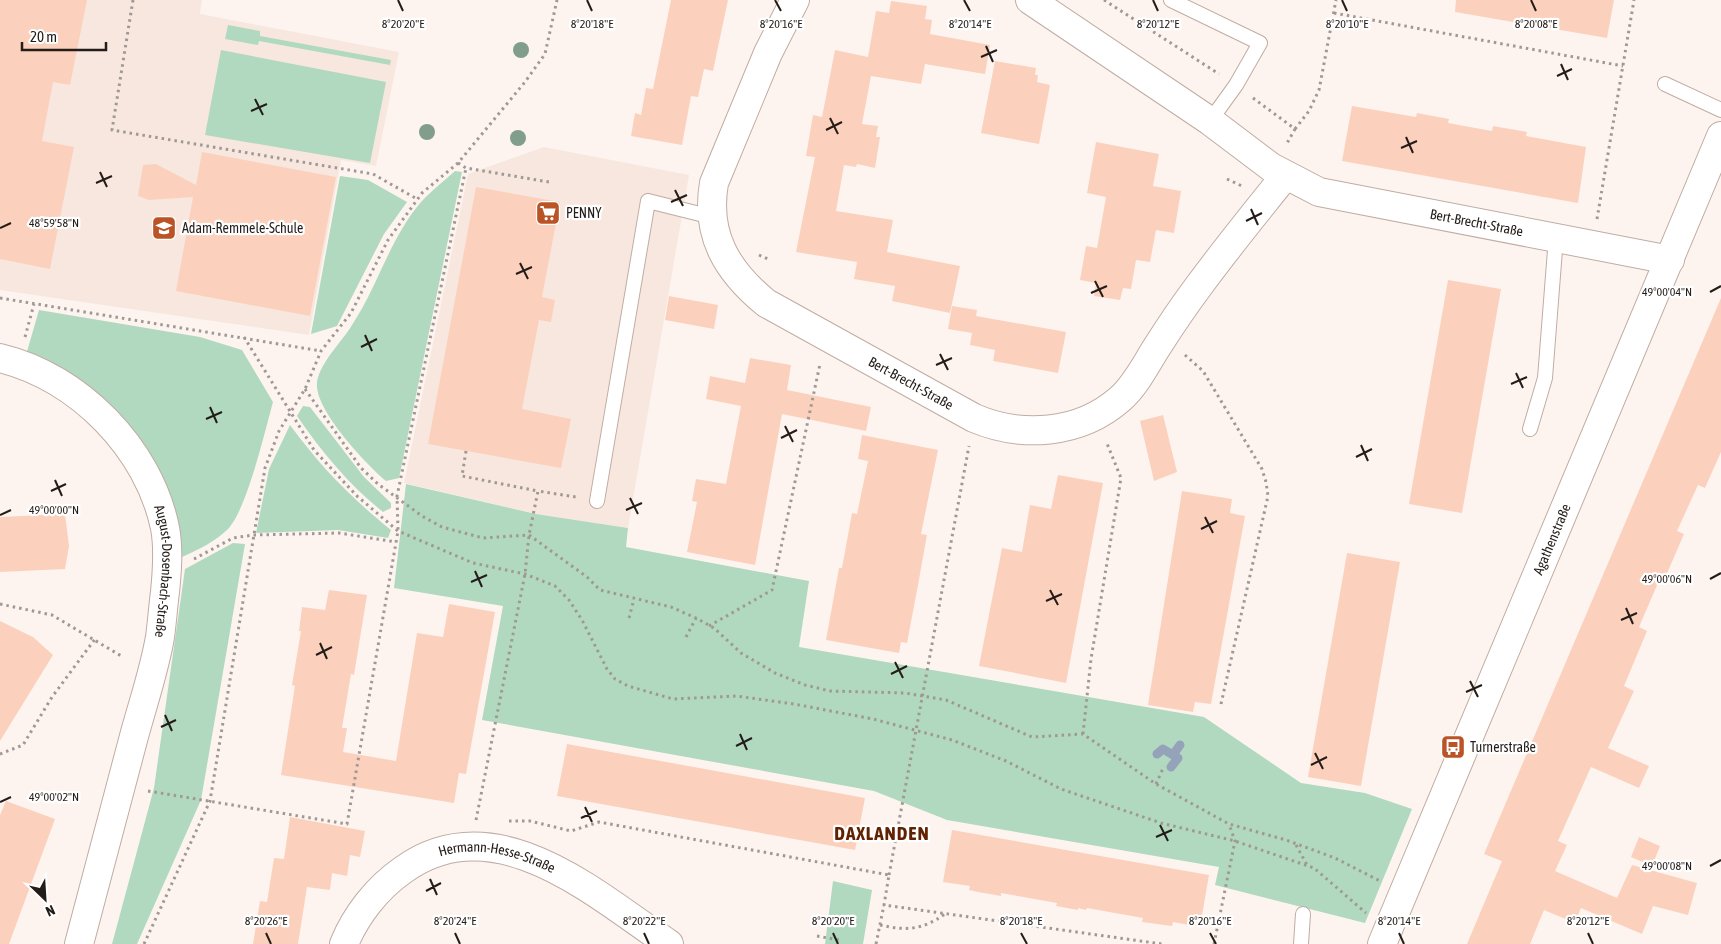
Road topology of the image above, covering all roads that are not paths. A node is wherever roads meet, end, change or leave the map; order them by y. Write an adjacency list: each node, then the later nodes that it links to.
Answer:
1 (796, 0): 9 (street, Bert-Brecht-Straße)
2 (1030, 0): 6 (street, Bert-Brecht-Straße)
3 (1171, 0): 6 (lane)
4 (1665, 84): 5 (lane)
5 (1721, 110)
6 (1210, 121): 8 (street, Bert-Brecht-Straße)
7 (1721, 136): 11 (street, Agathenstraße)
8 (1285, 176): 9 (street, Bert-Brecht-Straße); 10 (street, Bert-Brecht-Straße)
9 (712, 217): 14 (lane)
10 (1556, 237): 11 (street, Bert-Brecht-Straße); 13 (lane)
11 (1670, 260): 16 (street, Agathenstraße)
12 (9, 361): 17 (street, August-Dosenbach-Straße)
13 (1530, 429)
14 (597, 501)
15 (1303, 914): 20 (lane)
16 (1386, 935)
17 (79, 944)
18 (344, 944): 19 (street, Hermann-Hesse-Straße)
19 (668, 944)
20 (1302, 944)

